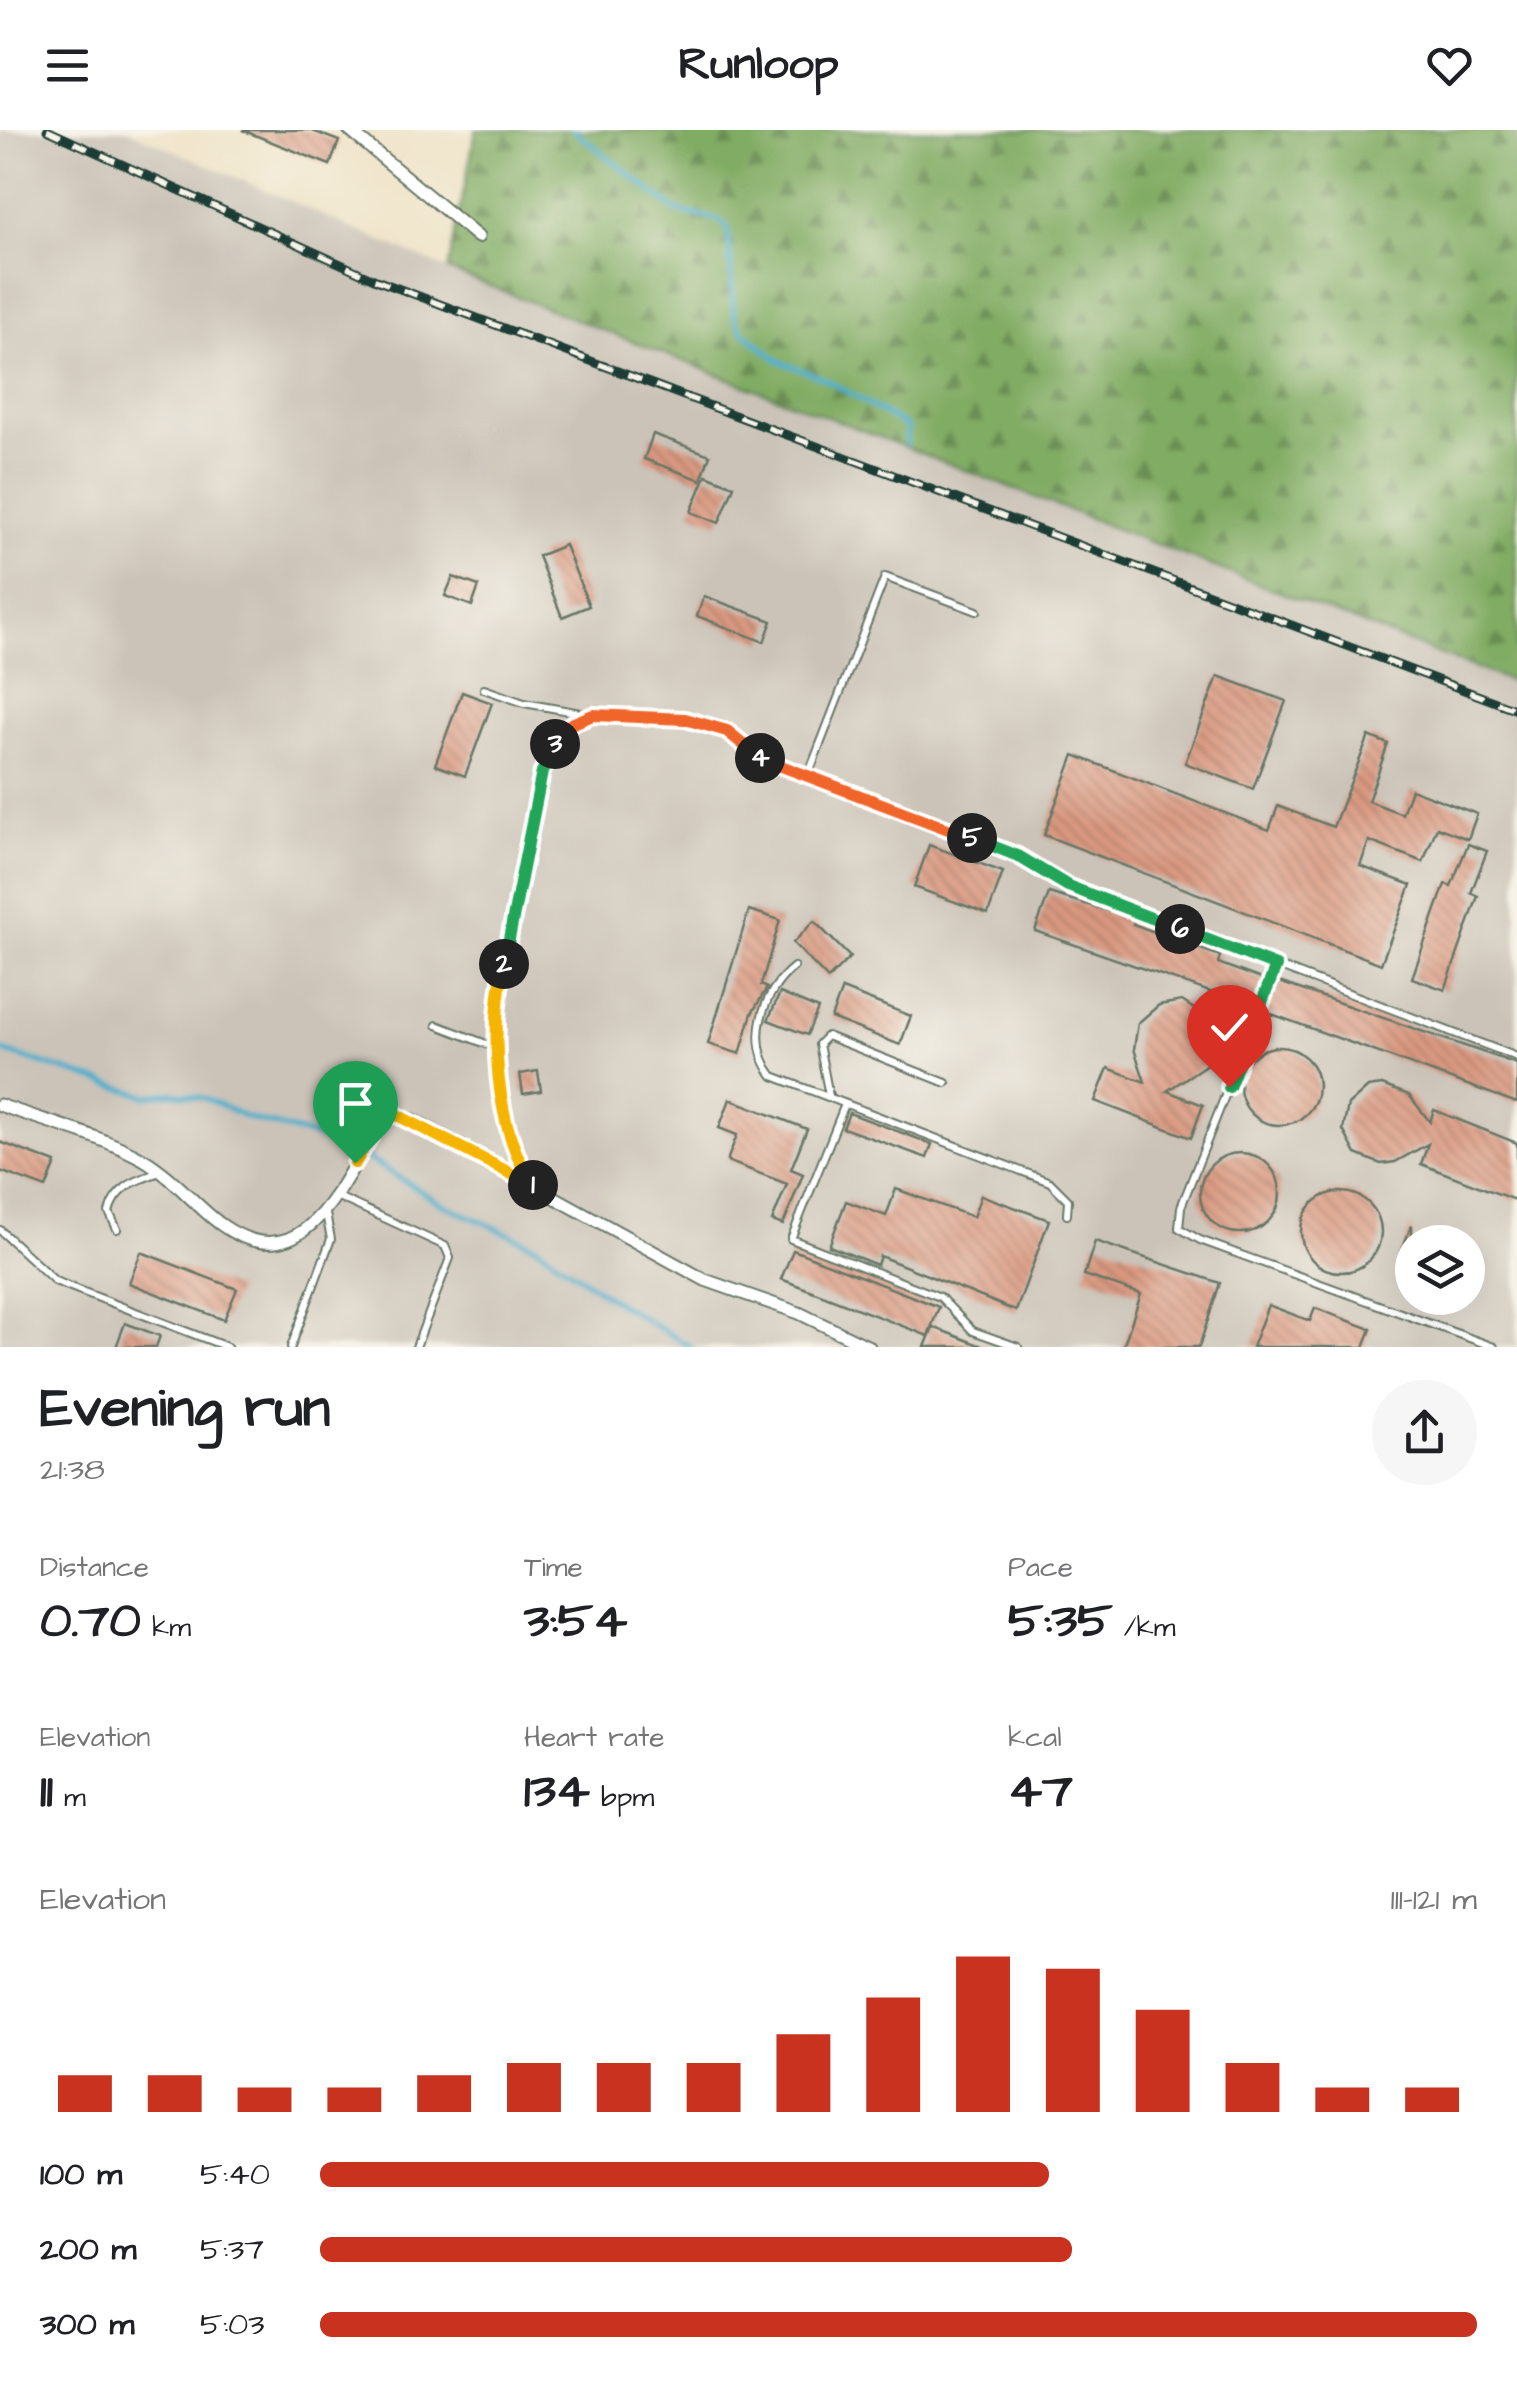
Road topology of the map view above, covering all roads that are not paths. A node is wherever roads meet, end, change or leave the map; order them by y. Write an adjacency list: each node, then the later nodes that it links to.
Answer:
1 (349, 130): 2 (street)
2 (478, 237)
3 (977, 611): 6 (lane)
4 (484, 689): 5 (lane)
5 (593, 715): 6 (lane); 10 (lane)
6 (807, 778): 8 (lane)
7 (794, 966): 13 (lane)
8 (1276, 966): 11 (lane); 28 (lane)
9 (437, 1025): 10 (lane)
10 (499, 1049): 17 (lane)
11 (1517, 1056)
12 (946, 1082): 13 (lane)
13 (829, 1097): 15 (lane)
14 (0, 1104): 16 (street)
15 (845, 1104): 20 (lane); 27 (lane)
16 (162, 1172): 19 (street); 21 (lane)
17 (535, 1187): 18 (street); 26 (street)
18 (336, 1196): 19 (street); 25 (lane)
19 (326, 1214): 24 (lane)
20 (1067, 1214)
21 (118, 1228)
22 (0, 1230): 23 (lane)
23 (227, 1347)
24 (291, 1347)
25 (416, 1347)
26 (869, 1347)
27 (1018, 1347)
28 (1494, 1347)

